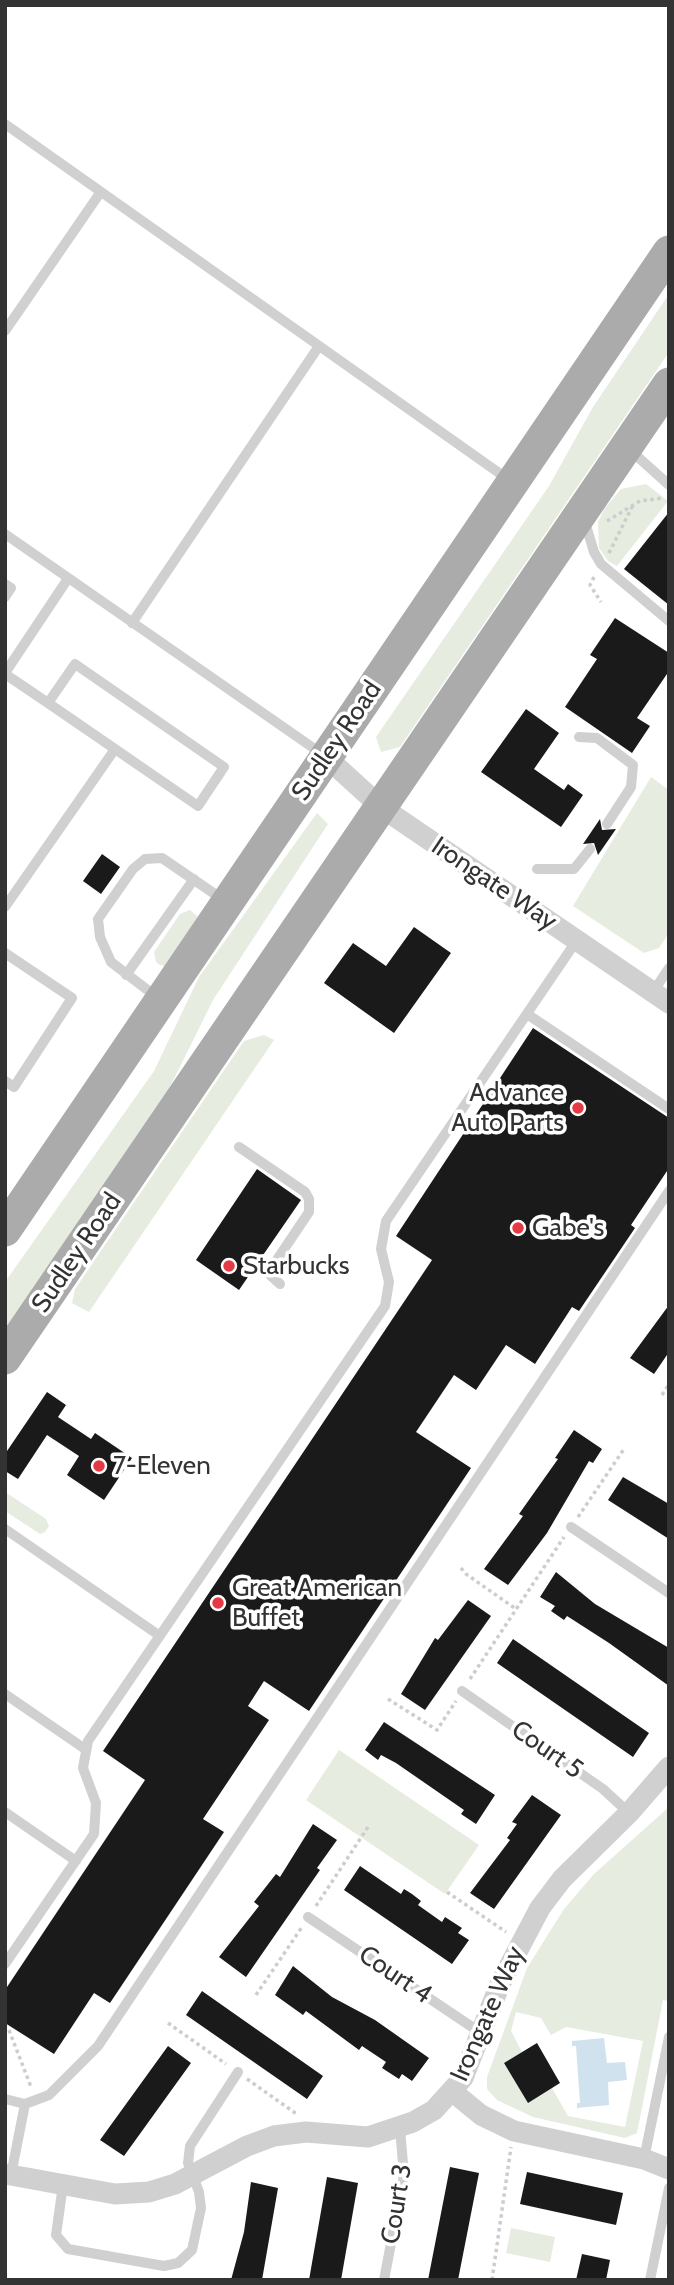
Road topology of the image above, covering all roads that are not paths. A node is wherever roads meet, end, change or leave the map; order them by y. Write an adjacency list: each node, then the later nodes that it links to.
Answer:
1 (5, 124): 2 (lane)
2 (100, 193): 4 (lane); 5 (lane)
3 (669, 252): 8 (main road, Sudley Road)
4 (5, 331)
5 (319, 346): 8 (lane); 16 (lane)
6 (669, 384): 7 (main road, Sudley Road)
7 (627, 447): 9 (lane); 10 (main road, Sudley Road)
8 (512, 483): 21 (main road, Sudley Road)
9 (669, 485)
10 (594, 517): 15 (lane); 22 (main road, Sudley Road)
11 (5, 534): 12 (lane)
12 (67, 580): 16 (lane); 17 (lane)
13 (5, 584): 14 (lane)
14 (5, 597)
15 (669, 621)
16 (132, 623): 21 (lane)
17 (5, 673): 18 (lane)
18 (48, 703): 20 (lane); 20 (lane)
19 (579, 737): 23 (lane)
20 (115, 749): 28 (lane)
21 (326, 757): 22 (street, Irongate Way); 27 (main road, Sudley Road)
22 (381, 807): 29 (street, Irongate Way); 42 (main road, Sudley Road)
23 (607, 824)
24 (590, 849): 25 (lane)
25 (537, 869)
26 (194, 879): 27 (lane); 32 (lane); 32 (lane)
27 (227, 903): 34 (main road, Sudley Road)
28 (5, 907)
29 (577, 940): 33 (street, Irongate Way); 35 (lane)
30 (5, 953): 36 (lane)
31 (669, 968): 33 (lane)
32 (126, 975): 34 (lane)
33 (661, 997)
34 (161, 1000): 40 (main road, Sudley Road)
35 (527, 1014): 37 (lane); 46 (lane)
36 (5, 1081)
37 (669, 1109)
38 (239, 1147): 41 (lane)
39 (669, 1191): 61 (lane)
40 (7, 1222)
41 (280, 1284)
42 (5, 1358)
43 (571, 1527): 45 (lane)
44 (5, 1529): 46 (lane)
45 (669, 1593)
46 (160, 1636): 49 (lane)
47 (462, 1691): 52 (lane, Court 5)
48 (5, 1694): 49 (lane)
49 (85, 1749): 53 (lane)
50 (669, 1767): 52 (street, Irongate Way)
51 (5, 1812): 53 (lane)
52 (629, 1813): 56 (street, Irongate Way)
53 (76, 1861): 55 (lane)
54 (309, 1917): 56 (lane, Court 4)
55 (5, 1964)
56 (481, 2033): 59 (street, Irongate Way)
57 (669, 2037): 63 (lane)
58 (238, 2072): 66 (lane)
59 (453, 2092): 62 (street, Irongate Way); 63 (street)
60 (5, 2099): 61 (lane)
61 (25, 2104): 65 (lane)
62 (400, 2129): 66 (street, Irongate Way); 69 (lane, Court 3)
63 (644, 2159): 64 (street)
64 (669, 2169)
65 (8, 2174): 67 (street, Irongate Way)
66 (191, 2176): 67 (street, Irongate Way); 67 (lane)
67 (63, 2185)
68 (669, 2188): 70 (lane)
69 (384, 2280)
70 (650, 2280)

